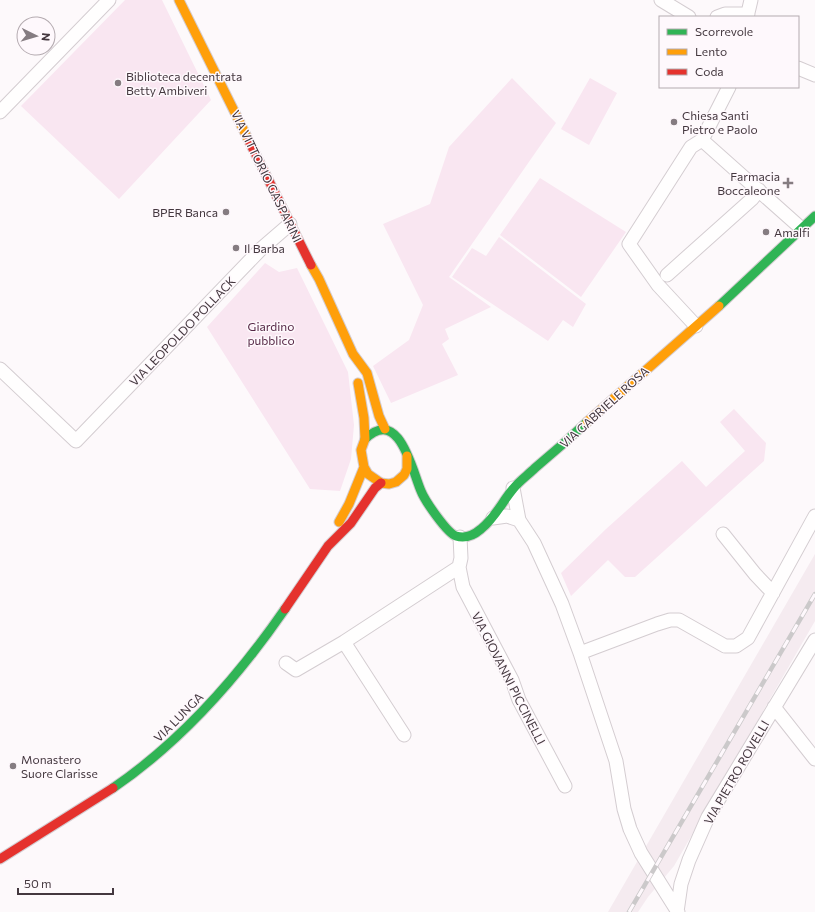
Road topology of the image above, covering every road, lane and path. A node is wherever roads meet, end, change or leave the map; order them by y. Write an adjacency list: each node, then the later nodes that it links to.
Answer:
1 (109, 0): 11 (street)
2 (179, 0): 15 (street, VIA VITTORIO GASPARINI)
3 (661, 0): 6 (street)
4 (751, 0): 5 (street)
5 (747, 15): 7 (street)
6 (687, 16)
7 (719, 16)
8 (799, 68): 9 (street)
9 (815, 75)
10 (728, 88): 12 (street)
11 (0, 112)
12 (702, 140): 13 (street); 18 (street)
13 (759, 190): 16 (street); 17 (street)
14 (815, 216): 16 (street, VIA GABRIELE ROSA)
15 (290, 224): 19 (street, VIA VITTORIO GASPARINI); 20 (street, VIA LEOPOLDO POLLACK)
16 (802, 229): 18 (street, VIA GABRIELE ROSA)
17 (667, 275)
18 (696, 326): 27 (street, VIA GABRIELE ROSA)
19 (353, 354): 21 (street, VIA VITTORIO GASPARINI); 22 (street, VIA VITTORIO GASPARINI)
20 (0, 368)
21 (385, 429): 22 (street); 23 (street)
22 (364, 439): 24 (street, VIA VITTORIO GASPARINI)
23 (407, 456): 25 (street); 28 (street)
24 (364, 467): 26 (street); 34 (street, VIA LUNGA)
25 (396, 482): 26 (street); 28 (street)
26 (381, 483): 34 (street, VIA LUNGA)
27 (513, 488): 30 (street, VIA GABRIELE ROSA); 31 (street)
28 (420, 490): 33 (street)
29 (815, 516): 36 (street)
30 (493, 518): 31 (street); 33 (street, VIA GABRIELE ROSA)
31 (519, 520): 39 (street)
32 (723, 534): 36 (street)
33 (460, 537): 35 (street)
34 (328, 546): 45 (street, VIA LUNGA)
35 (459, 567): 38 (street); 44 (street, VIA GIOVANNI PICCINELLI)
36 (773, 593): 39 (street)
37 (815, 640): 41 (street, VIA PIETRO ROVELLI)
38 (344, 642): 40 (street); 42 (street)
39 (580, 653): 46 (street)
40 (286, 663)
41 (774, 707): 43 (street); 46 (street, VIA PIETRO ROVELLI)
42 (404, 735)
43 (815, 759)
44 (565, 786)
45 (0, 859)
46 (678, 911)

